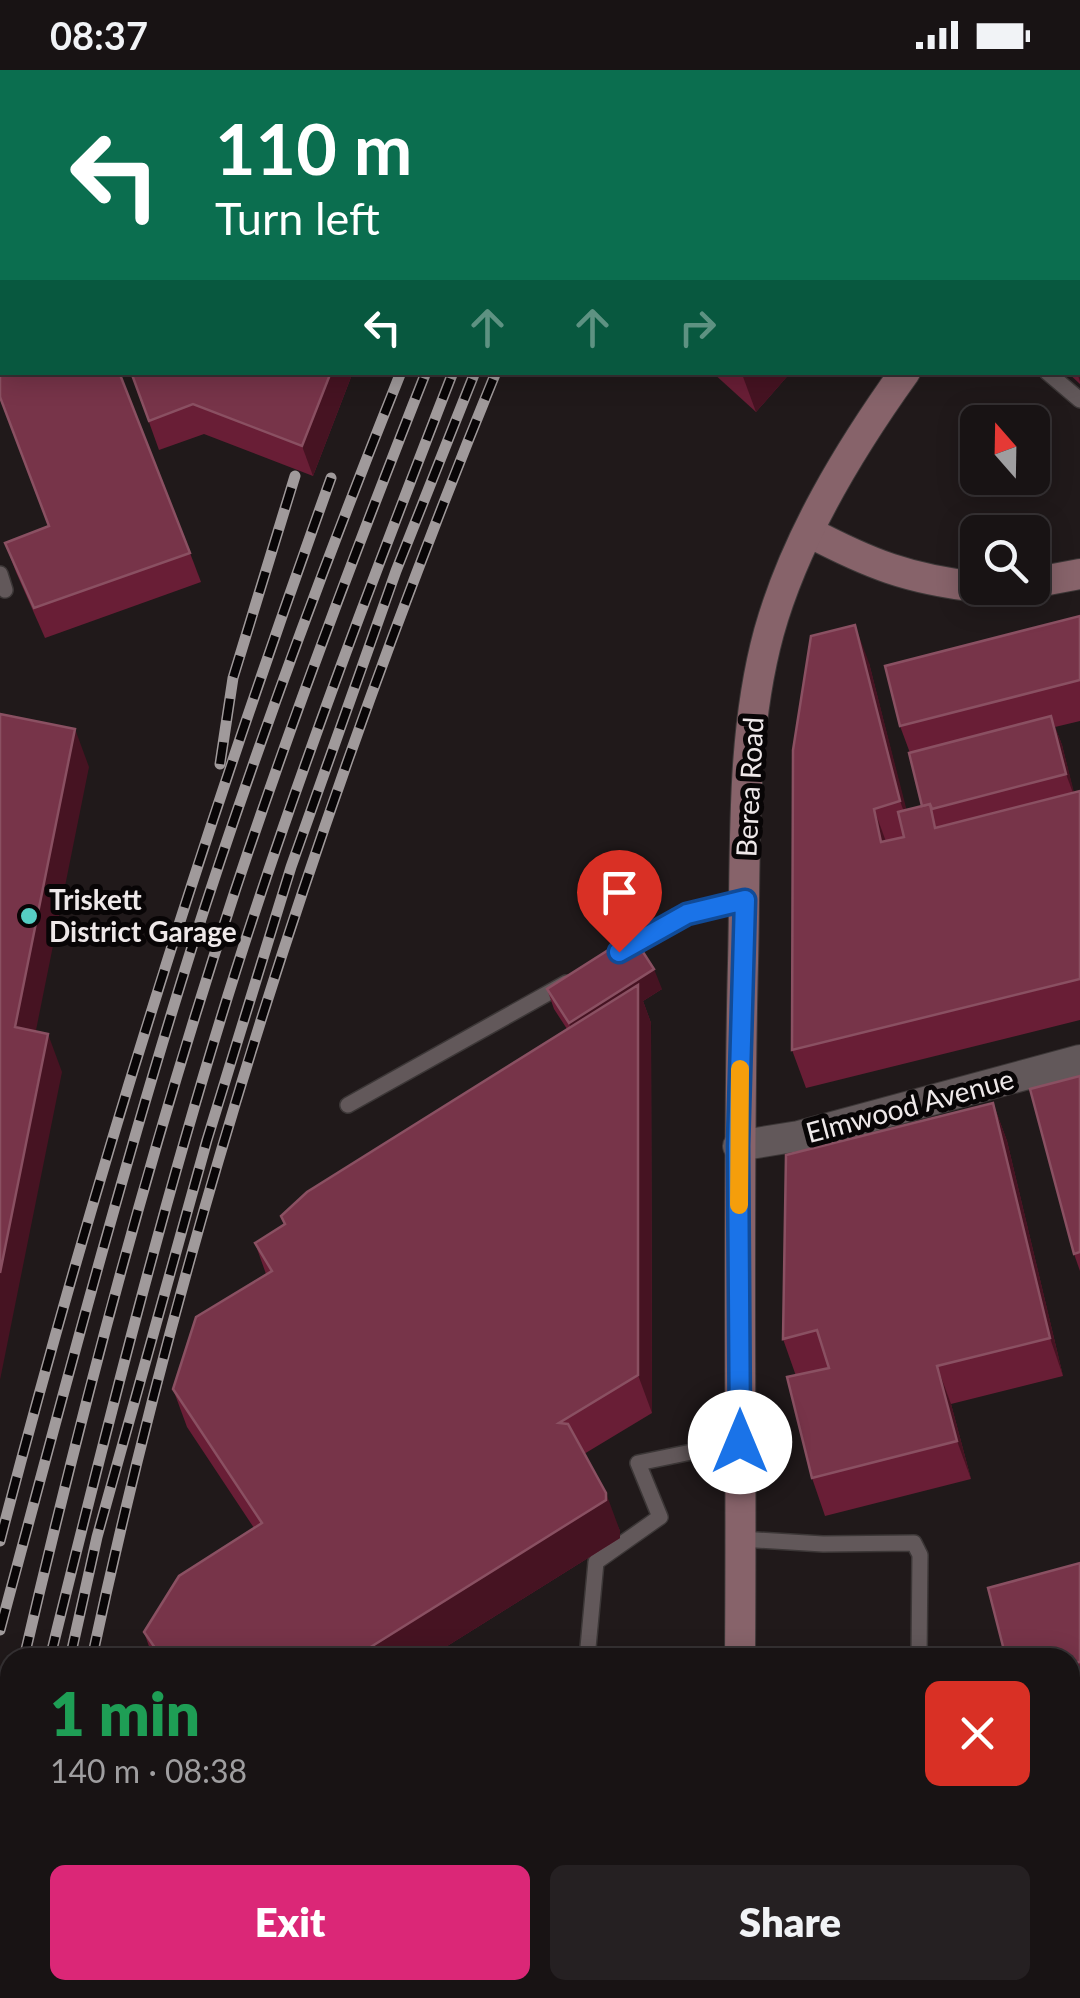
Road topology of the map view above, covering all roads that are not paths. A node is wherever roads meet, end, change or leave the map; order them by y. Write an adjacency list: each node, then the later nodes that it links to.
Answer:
1 (903, 375): 4 (main road, Berea Road)
2 (1050, 375): 3 (lane)
3 (1080, 400)
4 (809, 532): 7 (main road); 8 (main road, Berea Road)
5 (1080, 574): 6 (main road)
6 (1050, 579)
7 (960, 585)
8 (745, 900): 9 (lane); 13 (main road, Berea Road)
9 (602, 962)
10 (586, 972): 12 (lane)
11 (1080, 1060): 13 (street, Elmwood Avenue)
12 (348, 1105)
13 (738, 1146): 14 (main road, Berea Road)
14 (740, 1442): 15 (main road, Berea Road); 16 (lane)
15 (741, 1539): 17 (main road, Berea Road); 18 (lane)
16 (587, 1648)
17 (740, 1648)
18 (919, 1648)

